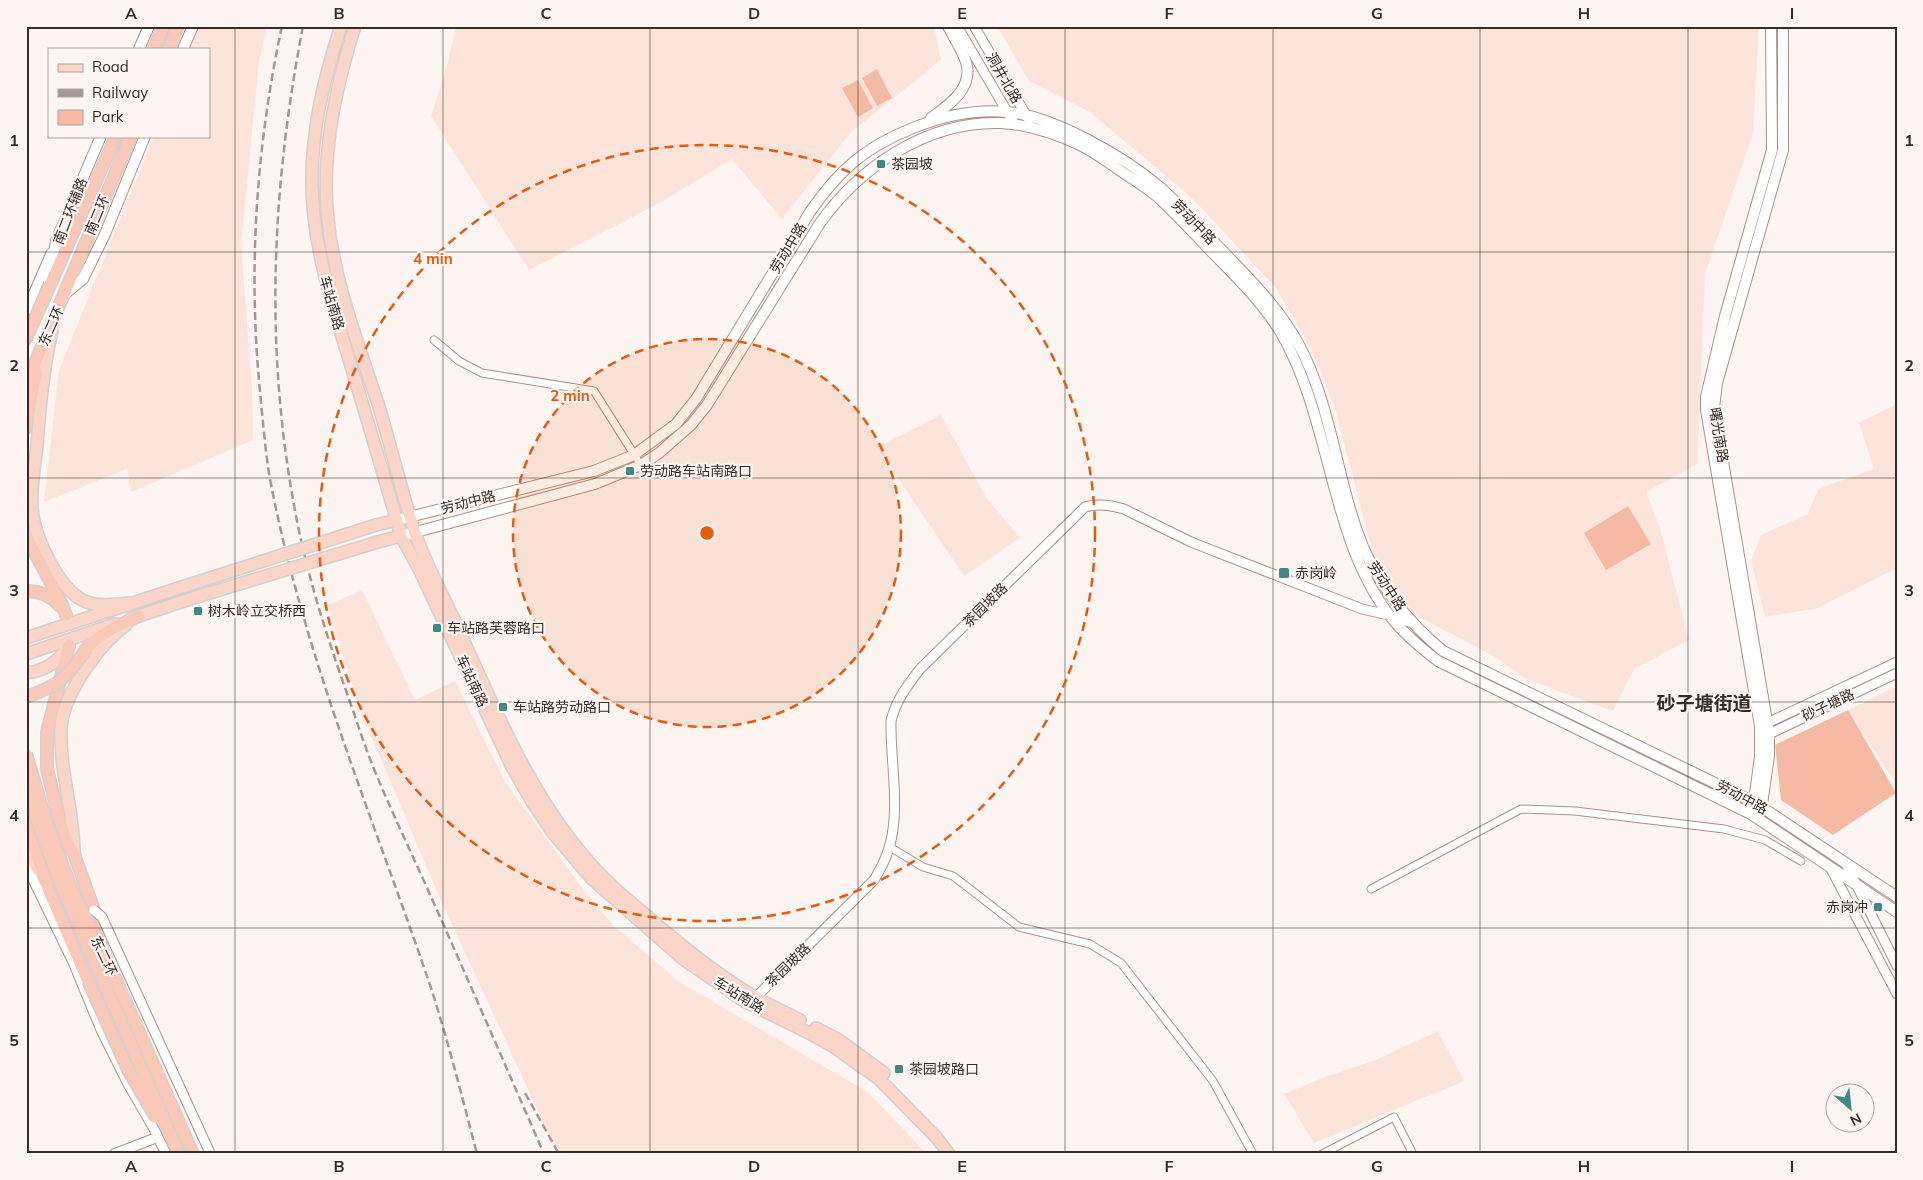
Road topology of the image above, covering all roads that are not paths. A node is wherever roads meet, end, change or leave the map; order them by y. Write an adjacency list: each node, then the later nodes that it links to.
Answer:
1 (149, 26): 12 (main road)
2 (163, 26): 13 (highway)
3 (178, 26): 14 (highway)
4 (193, 26): 15 (main road)
5 (340, 26): 38 (main road, 车站南路)
6 (355, 26): 37 (main road, 车站南路)
7 (948, 26): 18 (main road)
8 (957, 26): 16 (street, 洞井北路)
9 (974, 26): 17 (street, 洞井北路)
10 (1771, 26): 56 (main road, 曙光南路)
11 (1783, 26): 56 (main road, 曙光南路)
12 (139, 48)
13 (154, 48)
14 (169, 48)
15 (183, 48)
16 (1007, 112): 17 (main road, 劳动中路); 18 (main road, 劳动中路); 19 (street, 洞井北路)
17 (1026, 114): 20 (street, 洞井北路); 46 (main road, 劳动中路)
18 (922, 124): 35 (main road, 劳动中路)
19 (1015, 125): 20 (main road, 劳动中路); 36 (main road, 劳动中路)
20 (1034, 129): 44 (main road, 劳动中路)
21 (100, 138): 25 (main road, 南二环辅路)
22 (115, 138): 26 (highway, 南二环)
23 (130, 138): 27 (highway, 南二环)
24 (144, 138): 27 (main road)
25 (56, 241): 26 (main road, 南二环辅路); 28 (street)
26 (48, 289): 30 (highway, 东二环)
27 (65, 294): 29 (highway, 东二环)
28 (26, 311)
29 (55, 317): 32 (highway, 东二环); 43 (main road)
30 (26, 340)
31 (434, 340): 35 (street)
32 (39, 354): 33 (highway, 东二环); 34 (highway)
33 (26, 384)
34 (26, 428)
35 (634, 455): 36 (street); 37 (main road, 劳动中路)
36 (642, 465): 39 (main road, 劳动中路)
37 (410, 516): 38 (main road, 劳动中路); 39 (main road, 车站南路)
38 (397, 520): 41 (main road, 车站南路); 43 (main road, 劳动中路, bridge)
39 (415, 532): 41 (main road, 劳动中路); 78 (main road, 车站南路)
40 (26, 536): 42 (highway)
41 (401, 536): 45 (main road, 劳动中路, bridge); 78 (main road, 车站南路)
42 (26, 591)
43 (130, 603): 47 (main road)
44 (1390, 615): 46 (street, 茶园坡路); 60 (main road, 劳动中路); 63 (street, 茶园坡路)
45 (139, 616): 51 (main road, 劳动中路); 55 (highway, bridge); 64 (main road)
46 (1412, 623): 59 (main road, 劳动中路)
47 (51, 630): 48 (main road); 49 (main road)
48 (26, 631)
49 (26, 638)
50 (69, 645): 53 (main road); 64 (highway)
51 (26, 654)
52 (1897, 662): 56 (street, 砂子塘路)
53 (26, 673)
54 (1897, 673): 56 (street, 砂子塘路)
55 (26, 697)
56 (1764, 730): 59 (main road, 曙光南路)
57 (26, 754): 75 (highway, 东二环, bridge)
58 (26, 788): 83 (highway, 东二环, bridge)
59 (1758, 804): 60 (main road, 曙光南路); 66 (main road, 劳动中路)
60 (1756, 817): 68 (main road, 劳动中路)
61 (26, 824): 71 (highway)
62 (26, 846): 71 (main road)
63 (890, 847): 78 (street, 茶园坡路); 87 (street)
64 (74, 854): 73 (highway)
65 (1801, 861): 70 (street)
66 (1845, 862): 69 (street); 72 (main road, 劳动中路)
67 (26, 865): 79 (street)
68 (1830, 867): 69 (main road, 劳动中路); 77 (street)
69 (1855, 884): 74 (main road, 劳动中路); 76 (street)
70 (1371, 889)
71 (49, 891): 83 (highway, bridge)
72 (1897, 897)
73 (94, 910): 75 (highway, bridge); 80 (street, bridge)
74 (1897, 912)
75 (104, 953): 84 (highway, 东二环, bridge)
76 (1897, 966)
77 (1897, 994)
78 (752, 1001): 85 (main road, 车站南路); 86 (main road, 车站南路)
79 (158, 1137): 81 (street); 82 (street)
80 (210, 1153)
81 (114, 1154)
82 (166, 1154)
83 (178, 1154)
84 (193, 1154)
85 (949, 1154)
86 (958, 1154)
87 (1253, 1154)
88 (1322, 1154): 89 (street)
89 (1413, 1154)

